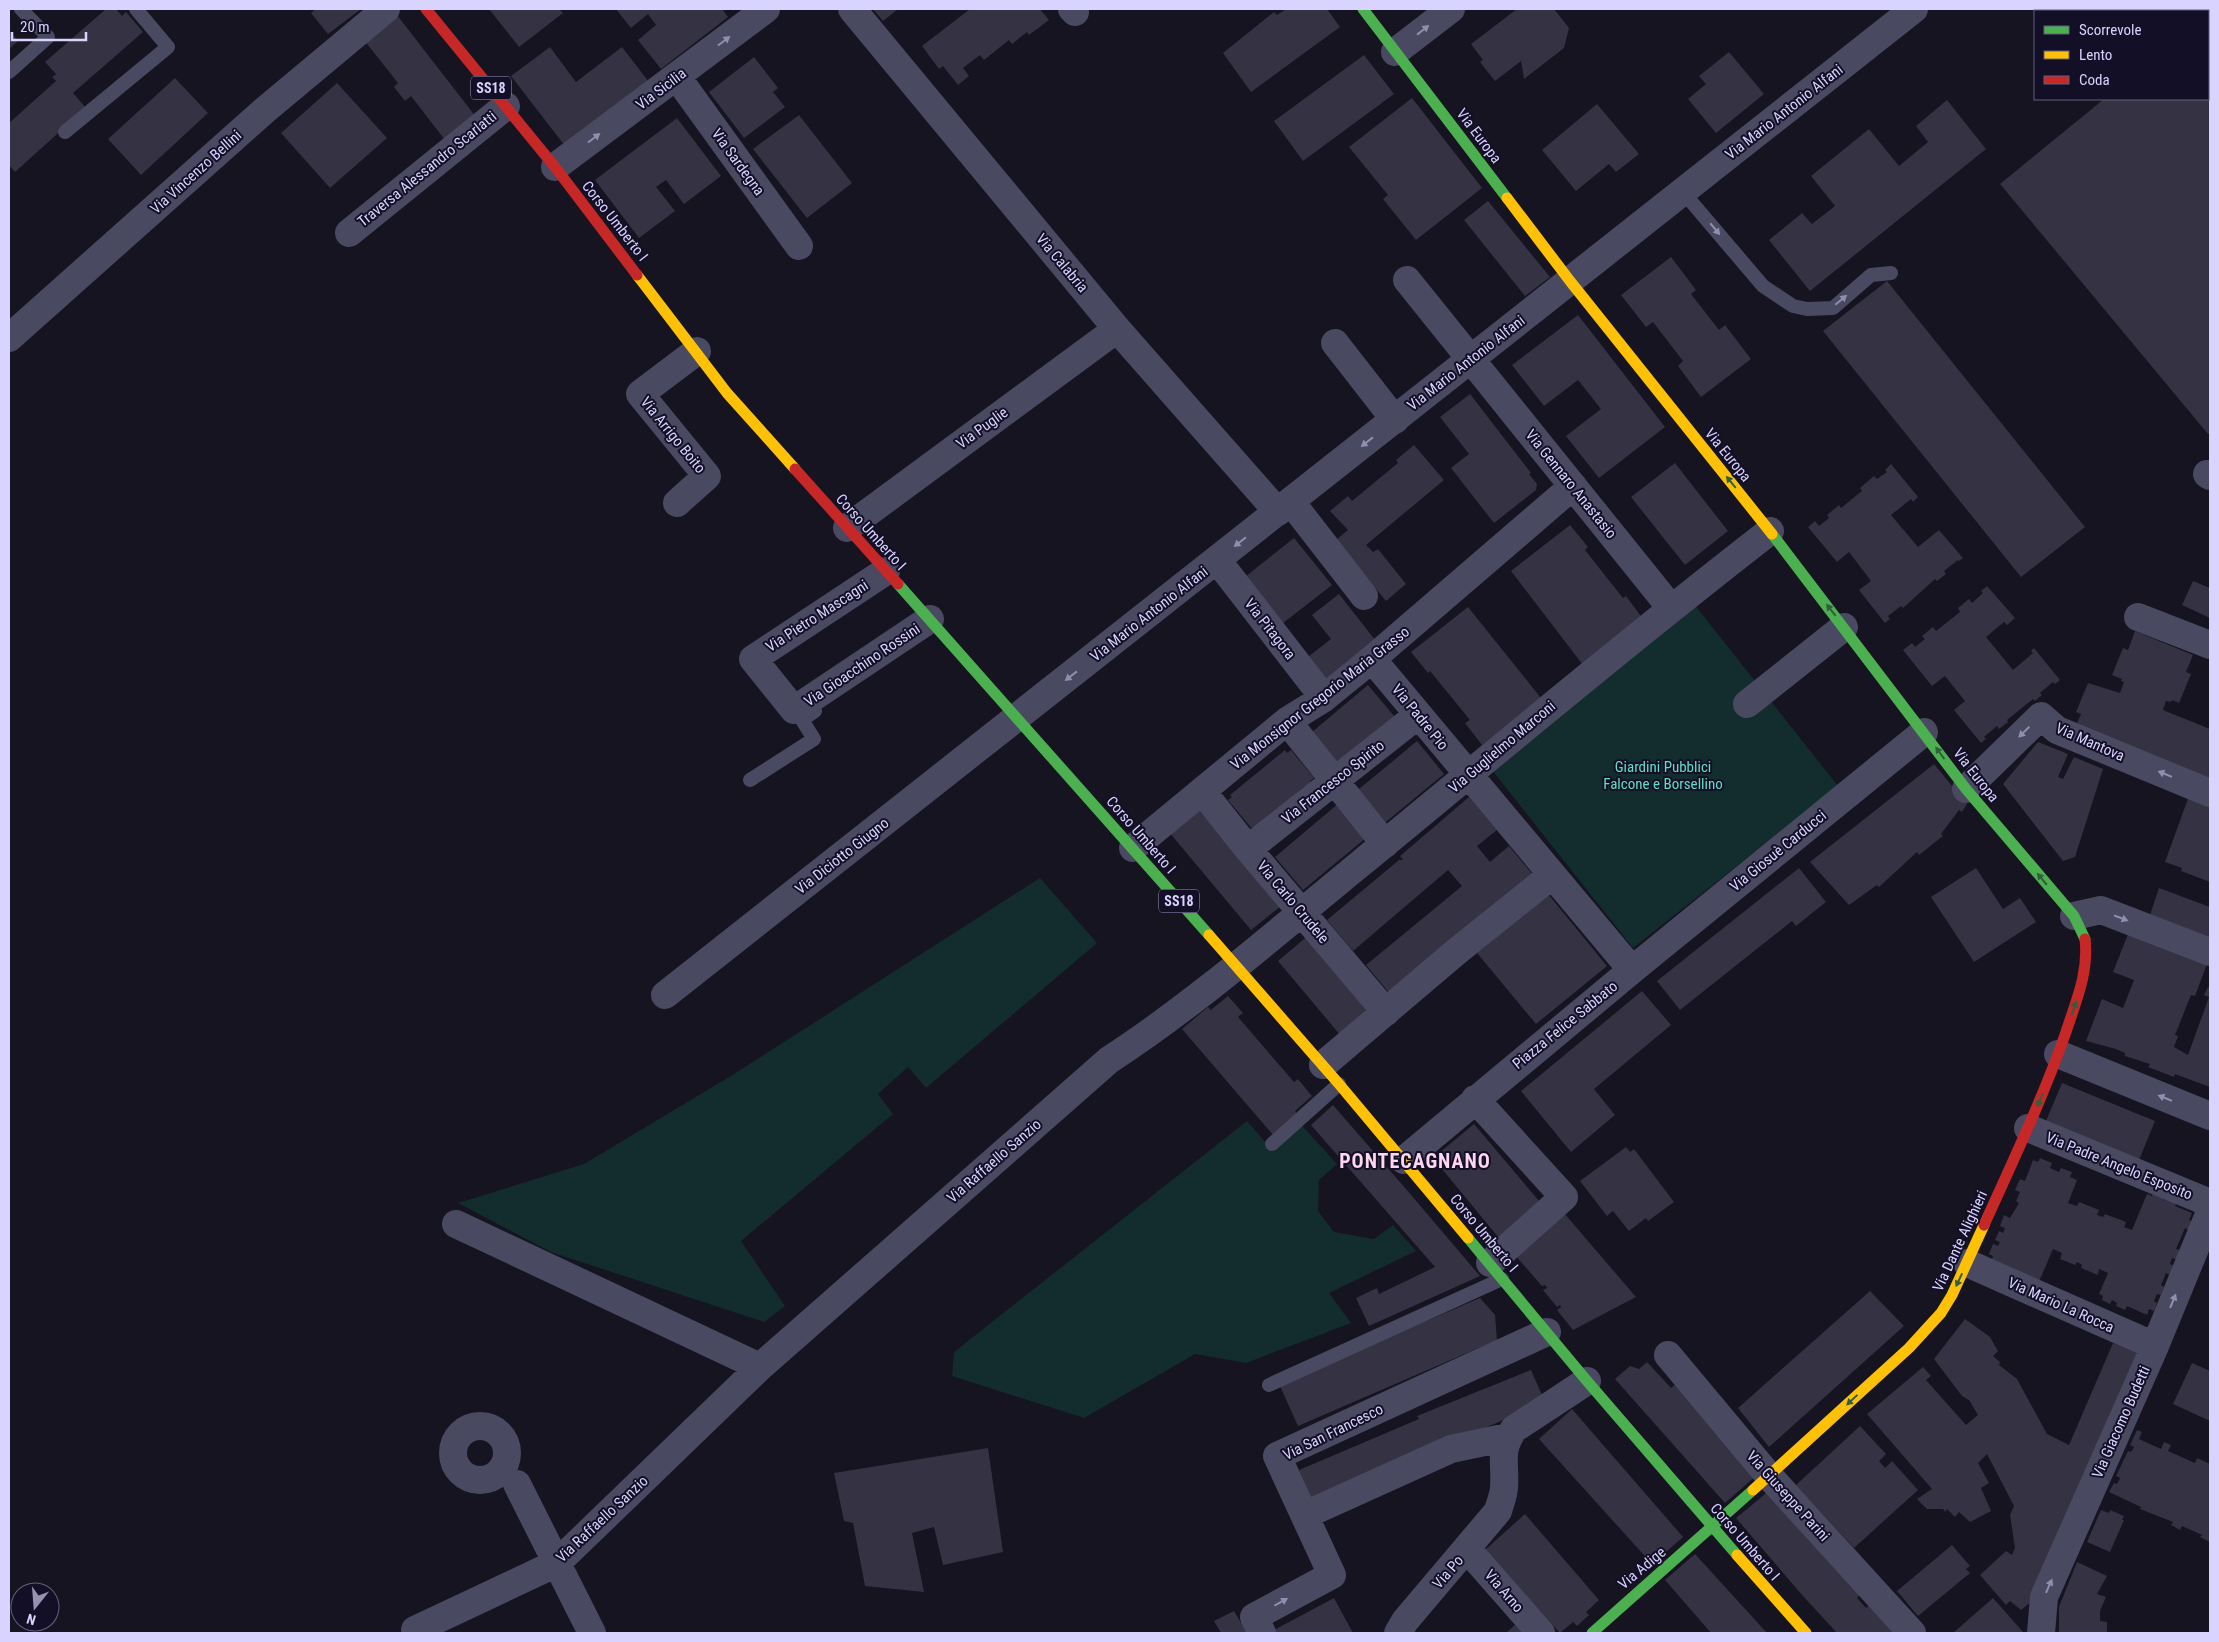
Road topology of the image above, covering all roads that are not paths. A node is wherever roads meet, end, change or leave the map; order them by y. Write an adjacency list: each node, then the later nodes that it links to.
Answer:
1 (21, 9): 11 (lane)
2 (136, 9): 14 (lane)
3 (386, 9): 23 (street, Via Vincenzo Bellini)
4 (426, 9): 13 (main road, SS18)
5 (766, 9): 12 (street, Via Sicilia, one-way to 5)
6 (852, 9): 22 (street, Via Calabria)
7 (1363, 9): 10 (main road, Via Europa)
8 (1451, 9): 10 (street, one-way to 8)
9 (1914, 9): 16 (street, Via Mario Antonio Alfani)
10 (1396, 52): 21 (main road, Via Europa)
11 (9, 72)
12 (676, 77): 15 (street, Via Sicilia, one-way to 12); 18 (street, Via Sardegna)
13 (506, 106): 15 (main road, SS18); 17 (street, Traversa Alessandro Scarlatti)
14 (65, 132)
15 (555, 167): 25 (main road, Corso Umberto I / SS18)
16 (1683, 192): 19 (lane, one-way to 19); 21 (street, Via Mario Antonio Alfani)
17 (348, 233)
18 (799, 246)
19 (1891, 274)
20 (1407, 280): 26 (street, Via Gennaro Anastasio)
21 (1570, 281): 26 (street, Via Mario Antonio Alfani); 32 (main road, Via Europa, one-way to 21)
22 (1118, 329): 30 (street, Via Calabria); 31 (street, Via Puglie)
23 (9, 338)
24 (1335, 343): 27 (street)
25 (697, 351): 29 (street, Via Arrigo Boito); 31 (main road, Corso Umberto I / SS18)
26 (1471, 360): 27 (street, Via Mario Antonio Alfani); 28 (street, Via Gennaro Anastasio)
27 (1395, 420): 30 (street, Via Mario Antonio Alfani, one-way to 30)
28 (1572, 486): 36 (street, Via Gennaro Anastasio); 41 (street, Via Monsignor Gregorio Maria Grasso)
29 (677, 503)
30 (1285, 507): 33 (street, Via Mario Antonio Alfani, one-way to 33); 35 (street, Via Calabria)
31 (846, 528): 34 (main road, Corso Umberto I / SS18)
32 (1770, 531): 36 (street, Via Guglielmo Marconi); 39 (main road, Via Europa, one-way to 32)
33 (1217, 560): 43 (street, Via Pitagora); 47 (street, Via Mario Antonio Alfani, one-way to 47)
34 (886, 571): 38 (main road, Corso Umberto I / SS18); 45 (street, Via Pietro Mascagni)
35 (1364, 596)
36 (1671, 608): 50 (street, Via Guglielmo Marconi)
37 (2138, 617): 40 (street)
38 (930, 620): 42 (street, Via Gioacchino Rossini); 47 (main road, Corso Umberto I / SS18)
39 (1844, 627): 44 (street); 49 (main road, Via Europa)
40 (2210, 645)
41 (1372, 659): 43 (street, Via Monsignor Gregorio Maria Grasso); 46 (street, Via Padre Pio)
42 (858, 668): 45 (street, Via Gioacchino Rossini); 51 (lane)
43 (1324, 698): 48 (street, Via Monsignor Gregorio Maria Grasso)
44 (1747, 704)
45 (794, 710)
46 (1418, 714): 50 (street, Via Padre Pio); 52 (street, Via Francesco Spirito)
47 (1018, 718): 57 (main road, Corso Umberto I / SS18); 65 (street, Via Diciotto Giugno)
48 (1287, 721): 52 (street); 54 (street, Via Monsignor Gregorio Maria Grasso)
49 (1924, 732): 53 (main road, Via Europa, one-way to 49); 64 (street, Via Giosuè Carducci)
50 (1468, 775): 56 (street, Via Guglielmo Marconi); 59 (street, Piazza Felice Sabbato)
51 (750, 780)
52 (1334, 781): 56 (street); 58 (street, Via Francesco Spirito)
53 (1966, 789): 55 (street, Via Mantova, one-way to 53); 61 (main road, Via Europa, one-way to 53)
54 (1202, 791): 57 (street, Via Monsignor Gregorio Maria Grasso); 58 (street, Via Carlo Crudele)
55 (2210, 793)
56 (1384, 844): 60 (street, Via Guglielmo Marconi)
57 (1133, 848): 63 (main road, Corso Umberto I / SS18)
58 (1248, 849): 60 (street, Via Carlo Crudele)
59 (1552, 875): 64 (street, Piazza Felice Sabbato); 66 (street)
60 (1302, 912): 63 (street, Via Guglielmo Marconi); 66 (street, Via Carlo Crudele)
61 (2074, 916): 62 (street, one-way to 62); 67 (main road, Via Dante Alighieri, one-way to 61)
62 (2210, 952)
63 (1236, 965): 68 (main road, Corso Umberto I / SS18); 82 (street, Via Raffaello Sanzio)
64 (1632, 970): 69 (street, Piazza Felice Sabbato)
65 (665, 995)
66 (1386, 1012): 68 (street)
67 (2058, 1054): 70 (street, one-way to 67); 71 (main road, Via Dante Alighieri, one-way to 71)
68 (1331, 1074): 72 (lane); 73 (main road, Corso Umberto I / SS18)
69 (1475, 1099): 73 (street, Piazza Felice Sabbato); 78 (street)
70 (2210, 1116)
71 (2028, 1128): 74 (street, Via Padre Angelo Esposito); 77 (main road, Via Dante Alighieri)
72 (1272, 1144)
73 (1404, 1160): 78 (main road, Corso Umberto I / SS18)
74 (2210, 1203)
75 (2210, 1212): 80 (street, Via Giacomo Budetti, one-way to 75)
76 (456, 1224): 82 (street)
77 (1967, 1263): 80 (street, Via Mario La Rocca); 87 (main road, Via Dante Alighieri, one-way to 87)
78 (1496, 1271): 79 (main road, Corso Umberto I / SS18); 84 (lane)
79 (1547, 1332): 83 (main road, Corso Umberto I / SS18); 90 (street, Via San Francesco)
80 (2155, 1346): 102 (street, Via Giacomo Budetti, one-way to 80)
81 (1668, 1356): 87 (street, Via Giuseppe Parini)
82 (760, 1367): 93 (street, Via Raffaello Sanzio)
83 (1587, 1381): 85 (street); 91 (main road, Corso Umberto I / SS18)
84 (1269, 1385)
85 (1508, 1437): 90 (street); 92 (street, Via Po)
86 (507, 1450): 88 (street); 88 (street); 89 (street)
87 (1769, 1476): 91 (main road, Via Dante Alighieri); 101 (street, Via Giuseppe Parini)
88 (490, 1478): 89 (street)
89 (516, 1484): 93 (street)
90 (1304, 1515): 96 (street, Via San Francesco, one-way to 90)
91 (1712, 1526): 99 (main road, Via Adige); 100 (main road, Corso Umberto I / SS18)
92 (1467, 1549): 97 (street, Via Po); 98 (street, Via Arno)
93 (557, 1563): 94 (street, Via Raffaello Sanzio); 95 (street)
94 (415, 1630)
95 (592, 1633)
96 (1262, 1633)
97 (1398, 1633)
98 (1541, 1633)
99 (1592, 1633)
100 (1806, 1633)
101 (1912, 1633)
102 (2041, 1633)

